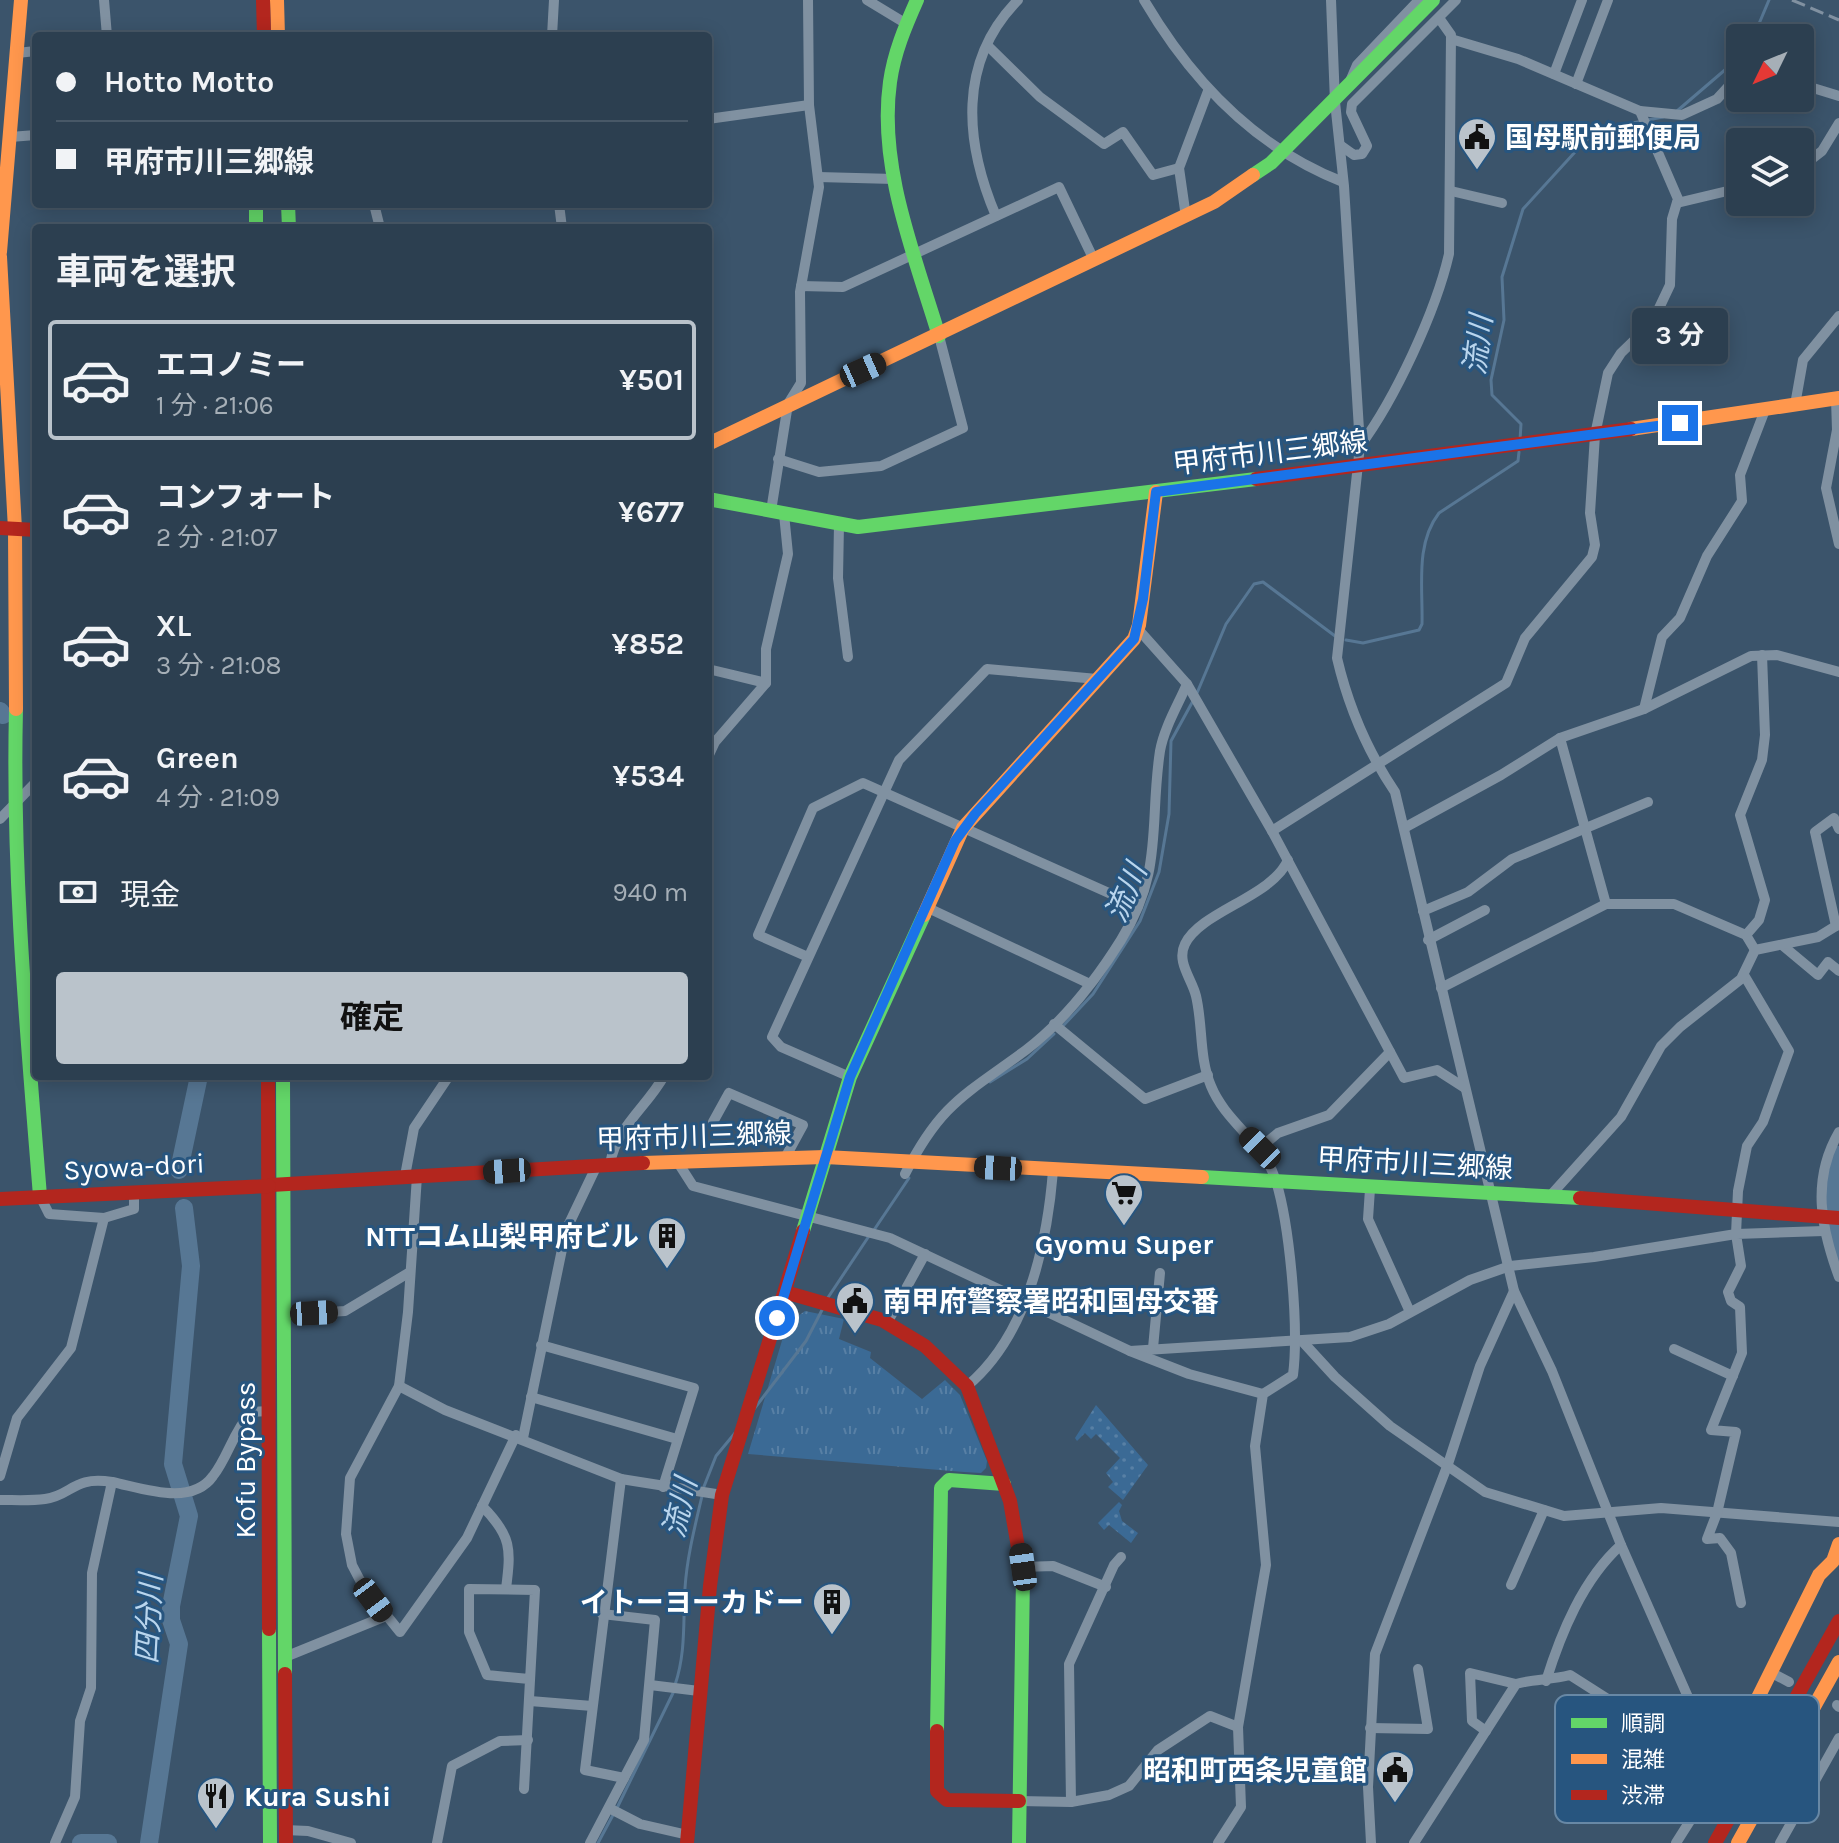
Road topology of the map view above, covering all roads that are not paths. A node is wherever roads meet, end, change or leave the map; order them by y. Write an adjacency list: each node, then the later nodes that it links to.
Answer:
1 (21, 0): 26 (main road)
2 (104, 0): 19 (street)
3 (263, 0): 20 (main road)
4 (277, 0): 21 (main road)
5 (554, 0): 22 (street)
6 (867, 0): 18 (street)
7 (917, 0): 18 (main road)
8 (1018, 0): 24 (street)
9 (1144, 0): 32 (street)
10 (1331, 0): 34 (street)
11 (1419, 0): 30 (street)
12 (1433, 0): 30 (main road)
13 (1456, 0): 17 (street)
14 (1582, 0): 27 (street)
15 (1608, 0): 28 (street)
16 (811, 2): 35 (street)
17 (1439, 18): 23 (street); 41 (street)
18 (905, 23): 46 (main road)
19 (107, 32)
20 (264, 32)
21 (278, 32)
22 (552, 32)
23 (1451, 39): 27 (street); 48 (street)
24 (988, 46): 44 (street); 52 (street)
25 (32, 51): 26 (street)
26 (17, 53): 40 (main road)
27 (1554, 74): 28 (street)
28 (1576, 84): 36 (street)
29 (1814, 88): 33 (street)
30 (1347, 89): 34 (main road)
31 (1726, 89): 36 (street)
32 (1208, 91): 42 (street); 44 (street)
33 (1839, 96)
34 (1335, 102): 41 (street); 42 (main road)
35 (809, 105): 37 (street); 45 (street)
36 (1640, 111): 51 (street)
37 (712, 118)
38 (1839, 123): 43 (street)
39 (32, 135): 40 (street)
40 (10, 137): 55 (main road)
41 (1340, 145): 47 (street)
42 (1282, 152): 47 (street); 53 (main road)
43 (1814, 157)
44 (1179, 168): 53 (street)
45 (818, 177): 46 (street); 57 (street)
46 (894, 179): 54 (main road)
47 (1343, 182): 66 (street)
48 (1451, 191): 50 (street); 66 (street)
49 (1726, 191): 51 (street)
50 (1502, 203)
51 (1677, 203): 64 (street)
52 (996, 216): 54 (street); 56 (street)
53 (1186, 217): 56 (main road)
54 (916, 253): 57 (street); 59 (main road)
55 (0, 255): 73 (main road)
56 (1094, 260): 59 (main road)
57 (801, 286): 61 (street)
58 (1839, 316): 62 (street)
59 (939, 336): 61 (main road); 67 (street)
60 (1838, 398): 62 (main road, 甲府市川三郷線); 75 (street)
61 (788, 404): 65 (main road); 67 (street)
62 (1795, 405): 63 (main road, 甲府市川三郷線)
63 (1765, 410): 64 (main road, 甲府市川三郷線); 84 (street)
64 (1595, 435): 68 (main road, 甲府市川三郷線); 87 (street)
65 (712, 442)
66 (1360, 446): 68 (street)
67 (778, 459): 71 (street)
68 (1359, 467): 69 (main road, 甲府市川三郷線); 87 (street)
69 (1156, 492): 72 (main road, 甲府市川三郷線); 76 (main road)
70 (712, 500): 71 (main road, 甲府市川三郷線)
71 (777, 512): 72 (main road, 甲府市川三郷線); 82 (street)
72 (839, 524): 78 (street)
73 (8, 528): 74 (main road); 91 (main road)
74 (32, 530)
75 (1839, 544)
76 (1138, 629): 81 (main road); 83 (street)
77 (1762, 655): 80 (street); 84 (street); 105 (street)
78 (848, 657)
79 (712, 670): 82 (street)
80 (1839, 672)
81 (1097, 679): 89 (street); 93 (main road)
82 (766, 683): 86 (street)
83 (1189, 687): 97 (street); 100 (street)
84 (1644, 709): 85 (street)
85 (1560, 738): 94 (street); 95 (street)
86 (712, 748)
87 (1376, 763): 94 (street); 97 (street)
88 (32, 786): 91 (street)
89 (883, 792): 93 (street); 109 (street); 109 (street)
90 (1648, 802): 95 (street)
91 (14, 806): 92 (street); 138 (main road)
92 (0, 819)
93 (963, 828): 100 (street); 101 (main road)
94 (1404, 828): 103 (street)
95 (1584, 829): 99 (street); 103 (street)
96 (1839, 829): 104 (street)
97 (1272, 831): 98 (street)
98 (1288, 860): 115 (street); 116 (street)
99 (1606, 904): 105 (street); 113 (street)
100 (1138, 906): 112 (street)
101 (926, 907): 112 (street); 117 (main road)
102 (1485, 910): 106 (street)
103 (1423, 911): 106 (street)
104 (1838, 925): 107 (street)
105 (1746, 935): 108 (street)
106 (1428, 940): 113 (street)
107 (1782, 945): 108 (street); 110 (street)
108 (1755, 950): 111 (street)
109 (808, 957): 117 (street)
110 (1839, 971)
111 (1744, 975): 139 (street); 141 (street)
112 (1090, 984): 114 (street)
113 (1441, 988): 122 (street)
114 (1054, 1024): 116 (street); 130 (street)
115 (1390, 1052): 122 (street); 125 (street)
116 (1208, 1075): 125 (street)
117 (850, 1077): 126 (main road)
118 (268, 1080): 134 (main road, Kofu Bypass)
119 (283, 1080): 134 (main road, Kofu Bypass)
120 (446, 1080): 132 (street)
121 (661, 1080): 129 (street)
122 (1465, 1088): 137 (street)
123 (713, 1122): 127 (street)
124 (1839, 1132): 142 (street)
125 (1260, 1148): 133 (street)
126 (825, 1157): 127 (main road, 甲府市川三郷線); 130 (main road, 甲府市川三郷線); 143 (main road)
127 (785, 1158): 128 (main road, 甲府市川三郷線)
128 (677, 1161): 129 (main road, 甲府市川三郷線); 143 (street)
129 (604, 1164): 132 (main road, 甲府市川三郷線); 160 (street)
130 (908, 1169): 131 (main road, 甲府市川三郷線)
131 (1053, 1171): 133 (main road, 甲府市川三郷線); 155 (street)
132 (411, 1176): 134 (main road, 甲府市川三郷線); 150 (street)
133 (1277, 1182): 135 (main road, 甲府市川三郷線); 159 (street)
134 (277, 1185): 136 (main road, Syowa-dori); 157 (main road, Kofu Bypass); 169 (main road, Kofu Bypass)
135 (1370, 1189): 137 (main road, 甲府市川三郷線); 156 (street)
136 (134, 1193): 138 (main road, Syowa-dori); 144 (street)
137 (1493, 1193): 139 (main road, 甲府市川三郷線); 149 (street)
138 (40, 1196): 140 (main road, Syowa-dori); 144 (street)
139 (1550, 1196): 141 (main road, 甲府市川三郷線)
140 (0, 1199)
141 (1736, 1208): 142 (main road, 甲府市川三郷線); 147 (street)
142 (1821, 1215): 145 (main road, 甲府市川三郷線); 146 (street)
143 (808, 1216): 148 (street); 154 (main road)
144 (104, 1218): 172 (street)
145 (1839, 1218)
146 (1824, 1231): 147 (street); 152 (street)
147 (1736, 1234): 149 (street); 164 (street)
148 (925, 1254): 155 (street); 158 (street)
149 (1510, 1266): 153 (street); 156 (street)
150 (410, 1272): 157 (street); 165 (street)
151 (1160, 1273): 161 (street)
152 (1839, 1277)
153 (1514, 1291): 173 (street); 183 (street)
154 (785, 1292): 158 (main road); 179 (main road)
155 (1023, 1301): 163 (street); 166 (street)
156 (1410, 1312): 159 (street)
157 (283, 1315): 197 (main road, Kofu Bypass)
158 (887, 1323): 166 (main road)
159 (1300, 1341): 161 (street); 167 (street); 173 (street)
160 (541, 1345): 168 (street); 171 (street)
161 (1153, 1348): 163 (street)
162 (1674, 1349): 164 (street)
163 (1130, 1351): 167 (street)
164 (1733, 1376): 184 (street)
165 (399, 1386): 170 (street); 195 (street)
166 (967, 1386): 177 (main road)
167 (1263, 1394): 214 (street)
168 (531, 1397): 170 (street); 171 (street)
169 (270, 1411): 176 (street); 232 (main road, Kofu Bypass)
170 (520, 1436): 175 (street); 181 (street)
171 (677, 1439): 178 (street)
172 (4, 1447): 174 (street)
173 (1448, 1464): 182 (street); 215 (street)
174 (0, 1476)
175 (621, 1479): 178 (street); 194 (street)
176 (112, 1482): 180 (street); 231 (street)
177 (1004, 1484): 189 (main road); 222 (main road)
178 (663, 1487): 179 (street)
179 (722, 1495): 206 (main road)
180 (0, 1500)
181 (482, 1506): 192 (street); 195 (street)
182 (1544, 1510): 183 (street); 190 (street)
183 (1608, 1512): 184 (street); 187 (street)
184 (1717, 1513): 185 (street); 193 (street)
185 (1839, 1522)
186 (1839, 1544): 200 (main road)
187 (1621, 1545): 202 (street); 208 (street)
188 (1121, 1557): 191 (street)
189 (1023, 1567): 191 (street); 222 (main road)
190 (1511, 1585)
191 (1106, 1587): 223 (street)
192 (506, 1589): 201 (street); 201 (street)
193 (1741, 1603)
194 (602, 1614): 205 (street); 213 (street)
195 (386, 1616): 197 (street)
196 (1839, 1621): 210 (main road)
197 (285, 1657): 229 (main road, Kofu Bypass)
198 (1839, 1662): 211 (main road)
199 (1418, 1669): 215 (street)
200 (1770, 1672): 203 (street); 209 (main road)
201 (529, 1679): 212 (street)
202 (1546, 1681): 204 (street); 207 (street)
203 (1789, 1682)
204 (1516, 1684): 216 (street); 216 (street)
205 (650, 1685): 206 (street); 220 (street)
206 (699, 1691): 230 (main road)
207 (1601, 1695)
208 (1687, 1695)
209 (1759, 1695)
210 (1798, 1695)
211 (1819, 1698)
212 (530, 1701): 213 (street); 218 (street)
213 (592, 1706): 220 (street)
214 (1238, 1727): 223 (street); 237 (street)
215 (1370, 1728): 238 (street)
216 (1486, 1731): 239 (street)
217 (1839, 1738): 219 (street)
218 (528, 1740): 221 (street); 234 (street)
219 (1819, 1774)
220 (624, 1778): 224 (street)
221 (524, 1789)
222 (1019, 1801): 223 (street); 236 (main road)
223 (1071, 1802)
224 (609, 1808): 230 (street); 235 (street)
225 (1689, 1823): 240 (street)
226 (1726, 1823): 241 (main road)
227 (1749, 1823): 242 (main road)
228 (1791, 1823): 243 (street)
229 (286, 1836): 233 (street)
230 (688, 1839)
231 (55, 1843)
232 (270, 1843)
233 (351, 1843)
234 (437, 1843)
235 (590, 1843)
236 (1019, 1843)
237 (1218, 1843)
238 (1371, 1843)
239 (1414, 1843)
240 (1676, 1843)
241 (1715, 1843)
242 (1738, 1843)
243 (1780, 1843)

